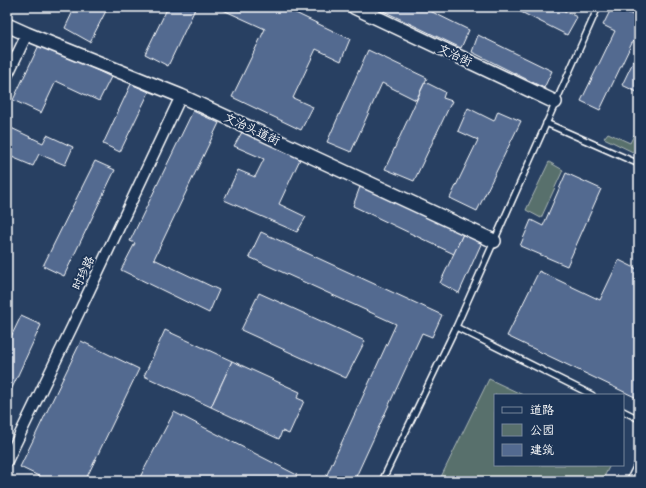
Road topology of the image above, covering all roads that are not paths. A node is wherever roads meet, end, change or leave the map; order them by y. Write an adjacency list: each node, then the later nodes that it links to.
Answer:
1 (354, 7): 7 (street, 文治街)
2 (598, 7): 7 (lane)
3 (7, 25): 4 (street, 文治头道街)
4 (27, 34): 5 (street); 6 (street, 文治头道街)
5 (7, 76)
6 (181, 96): 10 (street, 文治头道街); 15 (street, 时珍路)
7 (555, 102): 8 (lane)
8 (546, 123): 9 (lane); 10 (lane)
9 (639, 164)
10 (494, 241): 11 (lane)
11 (456, 327): 12 (lane); 17 (lane)
12 (590, 394)
13 (624, 412): 14 (lane)
14 (639, 419)
15 (7, 461)
16 (639, 461): 18 (lane)
17 (382, 481)
18 (629, 481)

